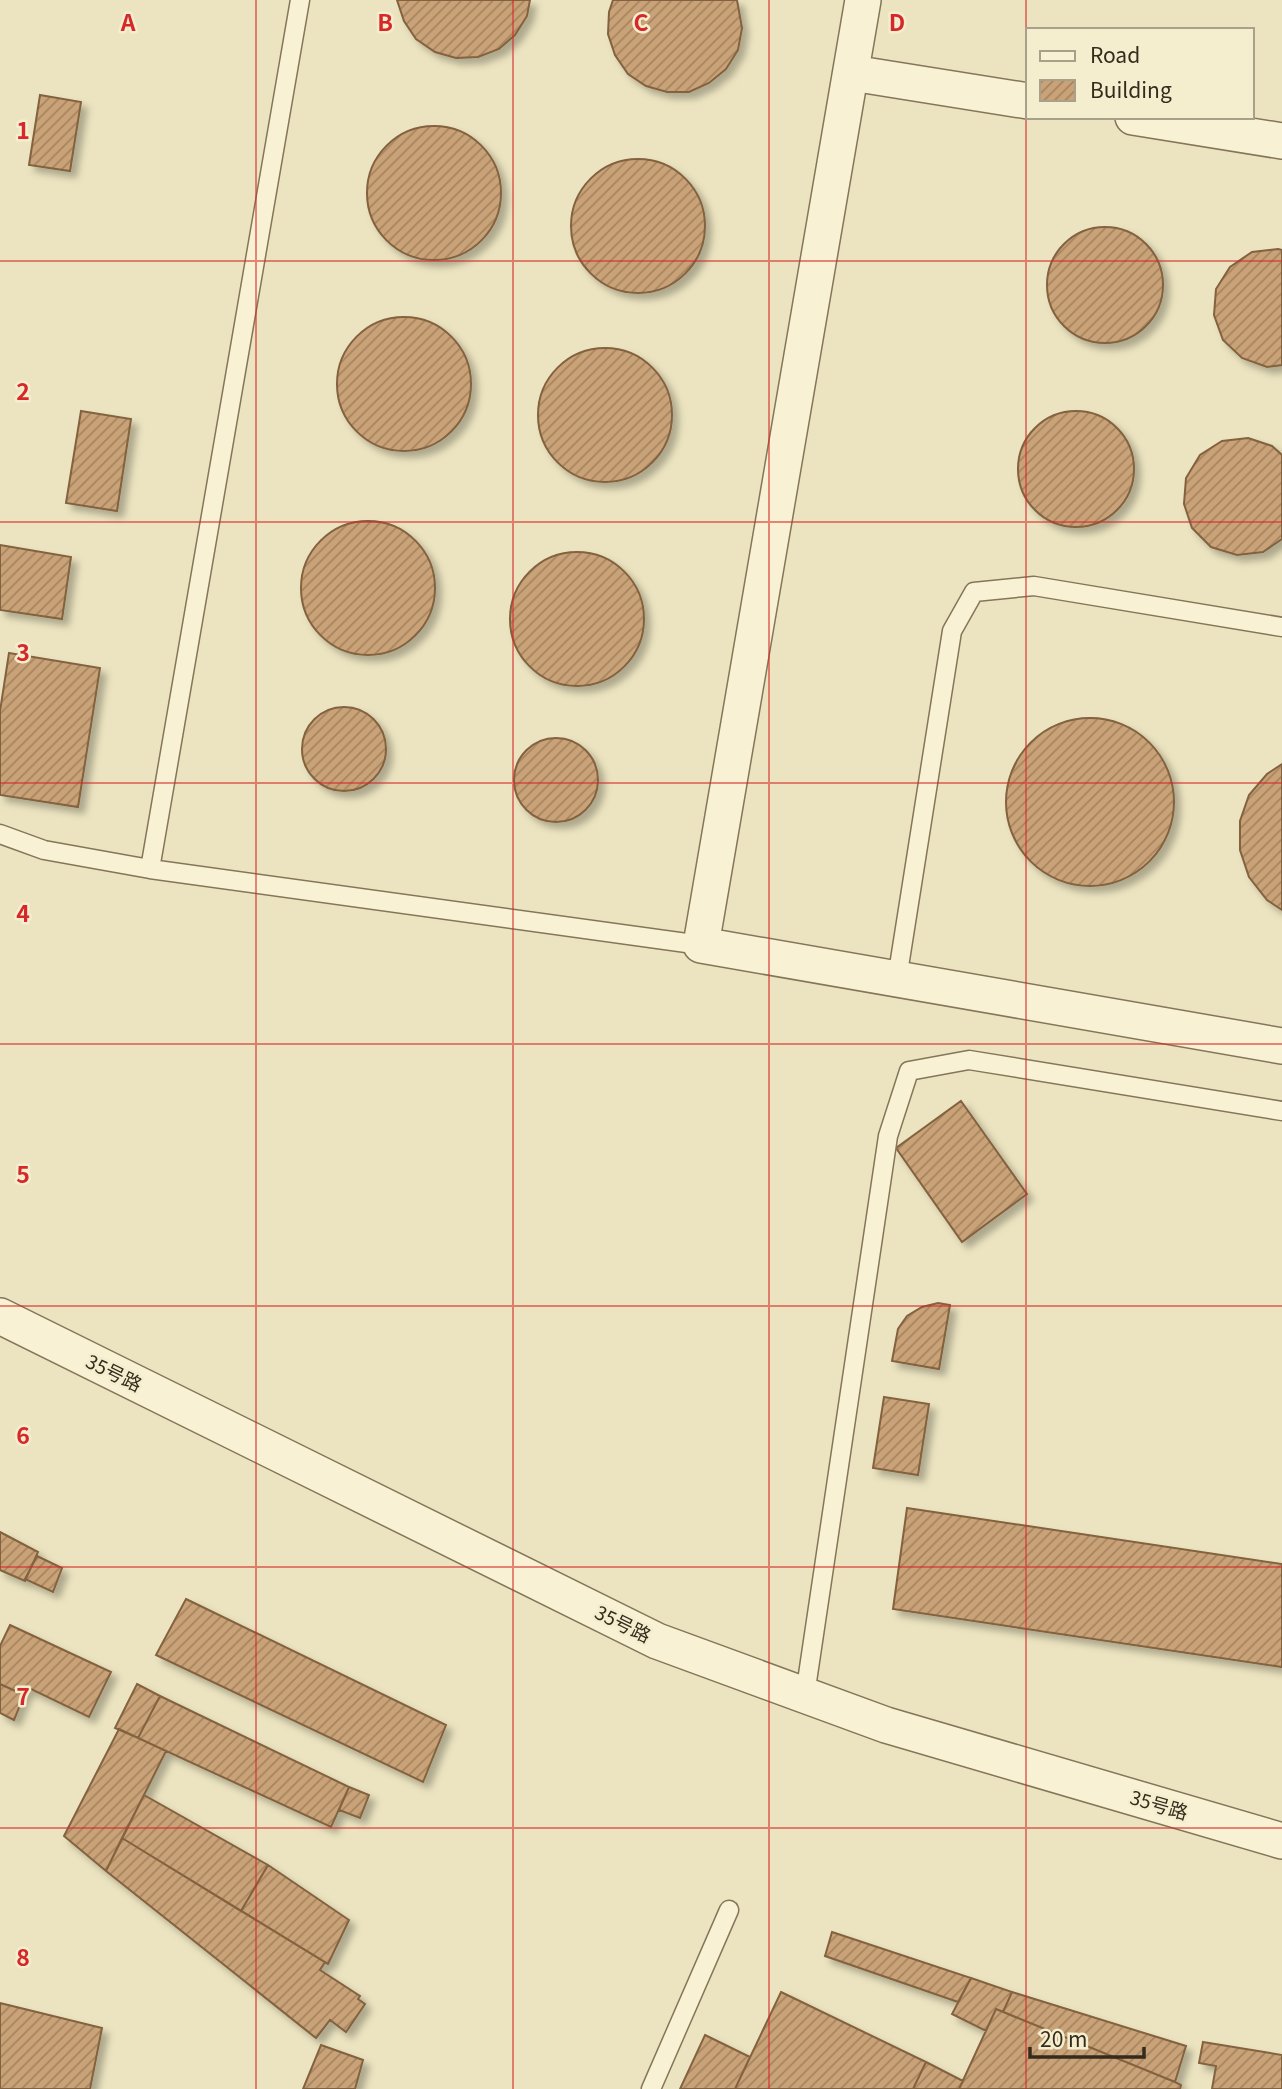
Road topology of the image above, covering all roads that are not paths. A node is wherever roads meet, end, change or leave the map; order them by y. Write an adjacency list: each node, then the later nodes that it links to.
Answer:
1 (300, 0): 9 (lane)
2 (863, 0): 3 (street)
3 (852, 74): 4 (street); 10 (street)
4 (1026, 101)
5 (1145, 119): 6 (street)
6 (1282, 141)
7 (1282, 627): 11 (lane)
8 (0, 834): 9 (lane)
9 (150, 869): 10 (lane)
10 (701, 945): 11 (street)
11 (897, 979): 12 (street)
12 (1282, 1046)
13 (1282, 1111): 15 (lane)
14 (0, 1316): 15 (street, 35号路)
15 (805, 1695): 16 (street, 35号路)
16 (1282, 1841)
17 (729, 1910): 18 (lane)
18 (651, 2089)

